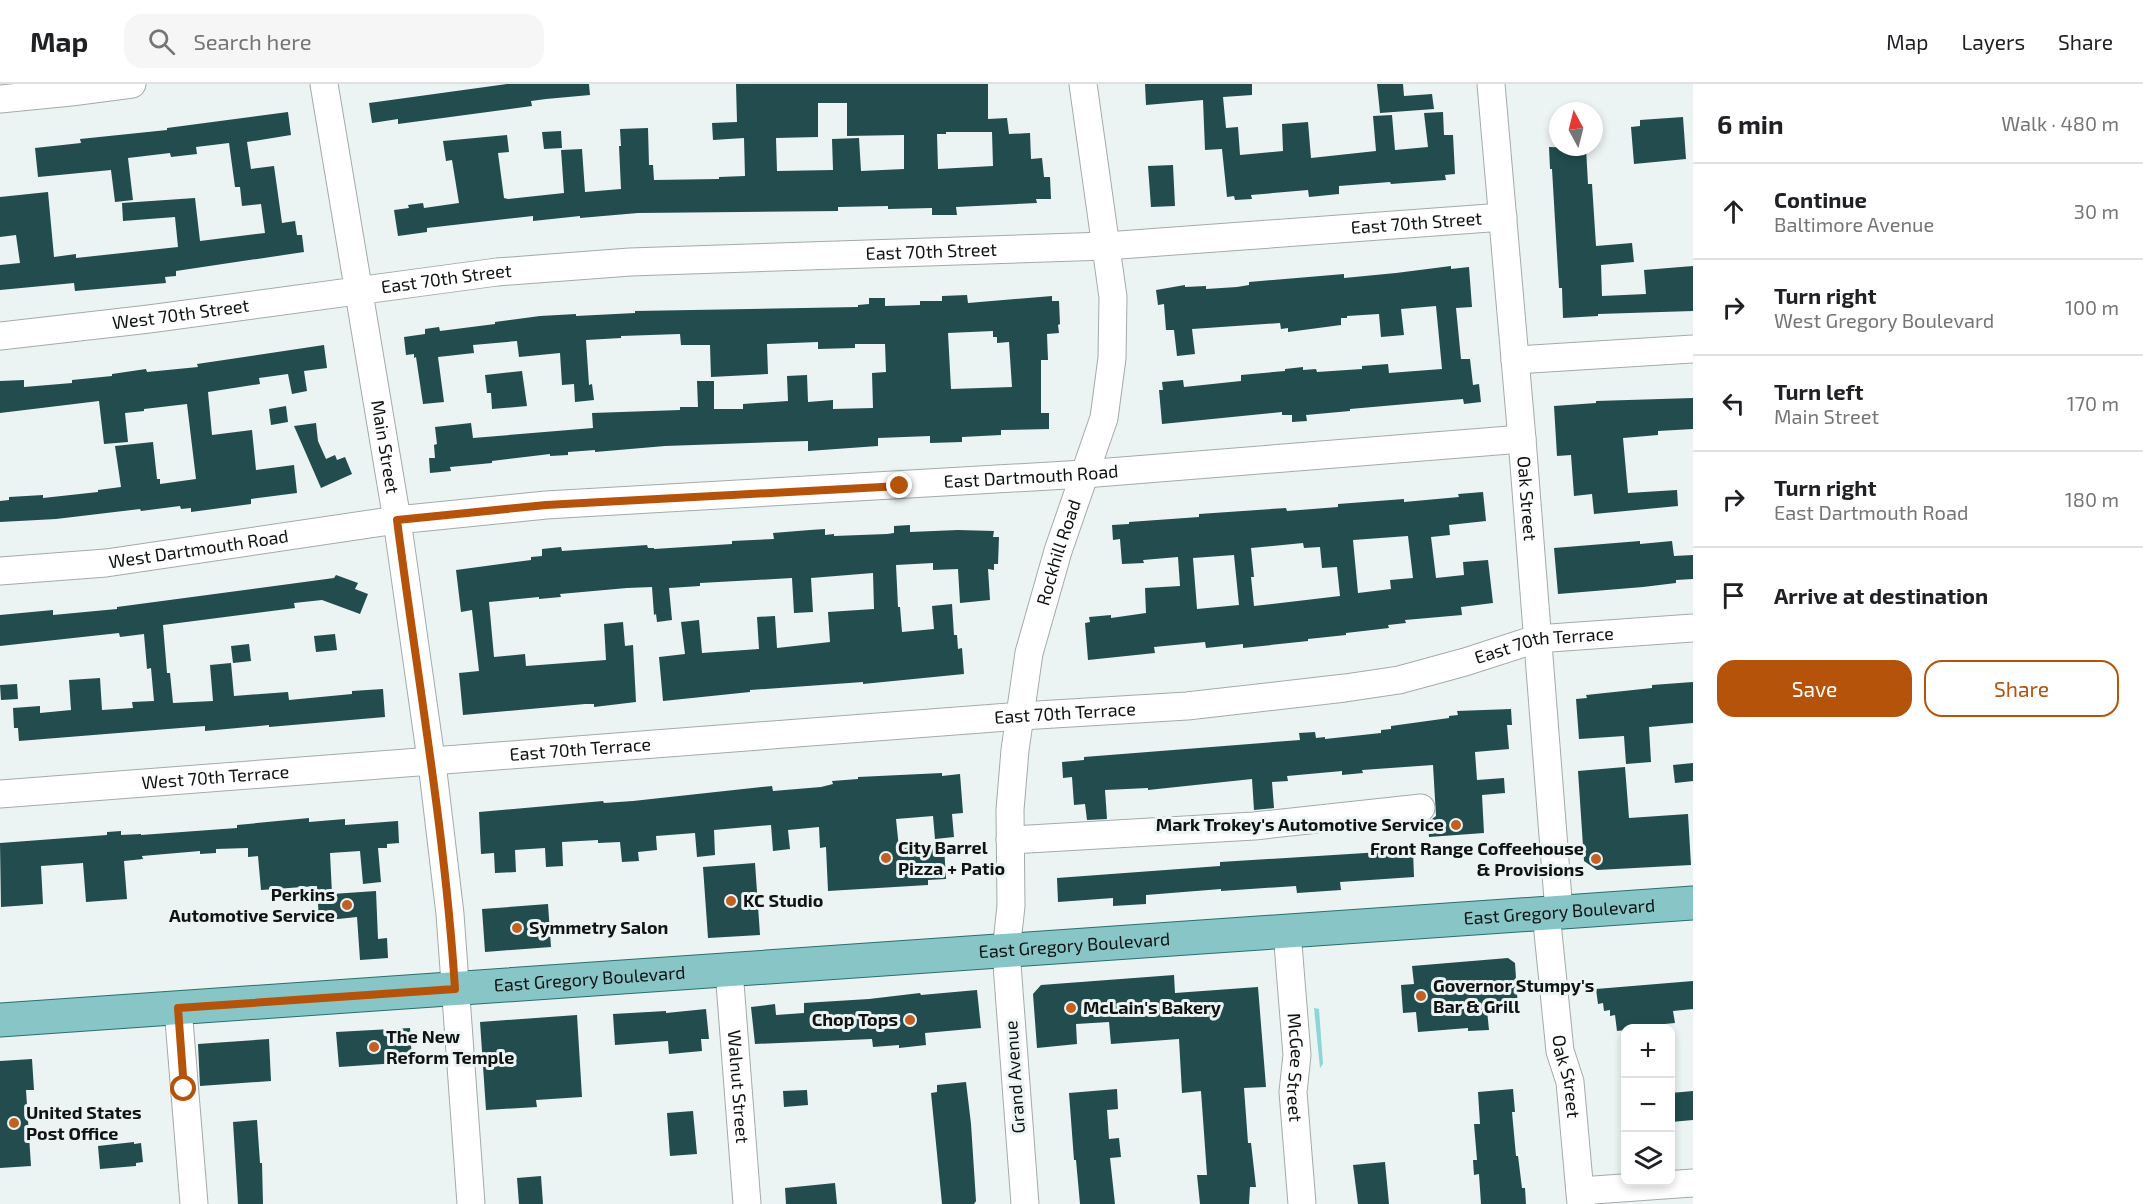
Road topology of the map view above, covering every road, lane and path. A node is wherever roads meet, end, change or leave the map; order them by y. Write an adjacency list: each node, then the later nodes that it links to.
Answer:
1 (132, 84): 6 (street)
2 (324, 84): 9 (street, Main Street)
3 (1083, 84): 8 (street, Rockhill Road)
4 (1491, 84): 5 (street); 7 (street, Oak Street)
5 (1498, 84)
6 (0, 99)
7 (1503, 217): 8 (street, East 70th Street); 12 (street, Oak Street)
8 (1106, 246): 9 (street, East 70th Street); 14 (street, Rockhill Road)
9 (359, 291): 10 (street, West 70th Street); 15 (street, Main Street)
10 (0, 336)
11 (1693, 349): 12 (street)
12 (1515, 360): 13 (street, Oak Street)
13 (1522, 439): 14 (street, East Dartmouth Road); 18 (street, Oak Street)
14 (1084, 474): 15 (street, East Dartmouth Road); 19 (street, Rockhill Road)
15 (397, 520): 16 (street, West Dartmouth Road); 20 (street, Main Street)
16 (0, 570)
17 (1693, 628): 18 (street, East 70th Terrace)
18 (1536, 639): 19 (street, East 70th Terrace); 25 (street, Oak Street)
19 (1021, 716): 20 (street, East 70th Terrace); 23 (street, Rockhill Road)
20 (431, 760): 21 (street, West 70th Terrace); 29 (street, Main Street)
21 (0, 794)
22 (1421, 808): 23 (street)
23 (1010, 840): 27 (street, Rockhill Road)
24 (1693, 903): 25 (main road, East Gregory Boulevard)
25 (1553, 912): 26 (main road, East Gregory Boulevard); 33 (street, Oak Street)
26 (1287, 932): 27 (main road, East Gregory Boulevard); 38 (street, McGee Street)
27 (1006, 951): 28 (main road, East Gregory Boulevard); 37 (street, Grand Avenue)
28 (729, 970): 29 (main road, East Gregory Boulevard); 36 (street, Walnut Street)
29 (455, 989): 30 (main road, East Gregory Boulevard); 35 (street, Main Street)
30 (178, 1008): 31 (main road, East Gregory Boulevard); 34 (street)
31 (0, 1020)
32 (1693, 1183): 33 (street)
33 (1581, 1198)
34 (194, 1204)
35 (471, 1204)
36 (747, 1204)
37 (1024, 1204)
38 (1302, 1204)

